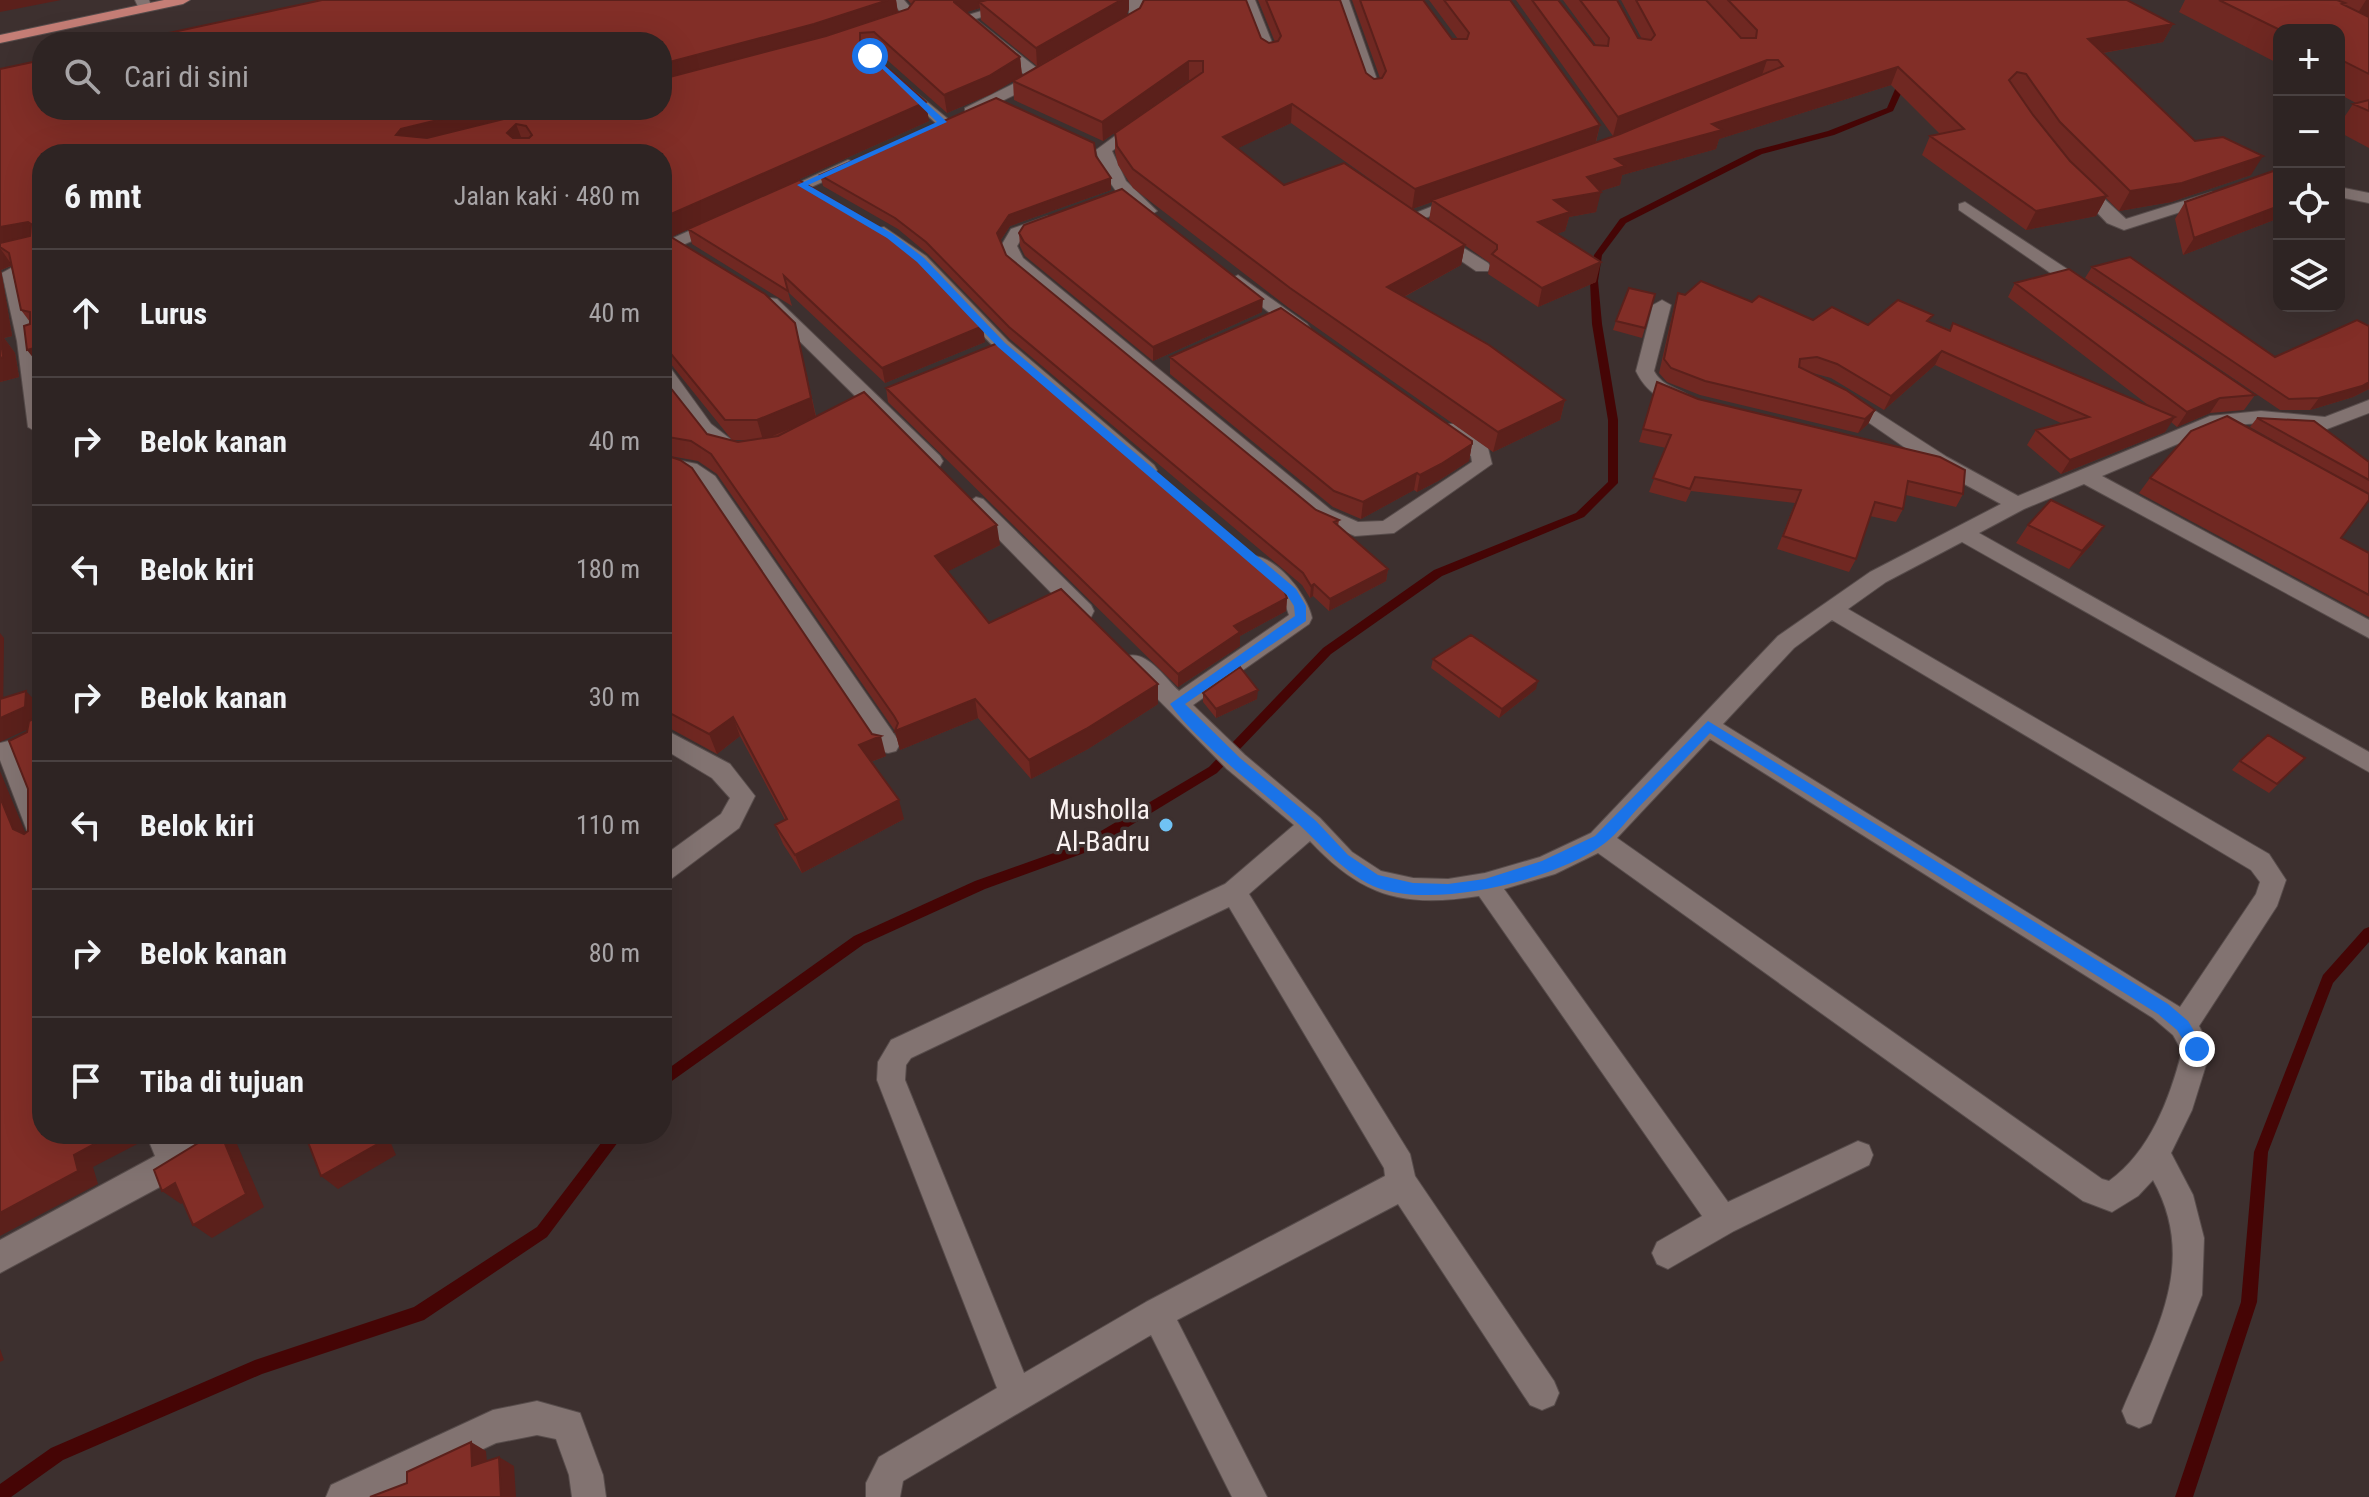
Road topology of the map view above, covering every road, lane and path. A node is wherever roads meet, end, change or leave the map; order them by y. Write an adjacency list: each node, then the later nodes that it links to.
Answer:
1 (130, 0): 10 (main road)
2 (183, 0): 9 (main road)
3 (897, 0): 11 (street)
4 (1027, 0): 5 (street); 15 (street)
5 (1034, 0)
6 (1136, 0): 12 (street)
7 (1248, 0): 14 (street)
8 (1342, 0): 16 (street)
9 (144, 4): 13 (main road)
10 (0, 27)
11 (878, 30)
12 (1106, 37)
13 (0, 39)
14 (1270, 55)
15 (890, 75)
16 (1374, 91)
17 (1150, 116): 31 (street)
18 (858, 160): 20 (street)
19 (2063, 167): 21 (street)
20 (802, 185): 25 (street); 26 (street)
21 (2235, 189)
22 (1481, 192): 37 (street)
23 (2345, 192): 24 (street)
24 (2367, 192)
25 (827, 200)
26 (759, 205)
27 (1965, 207): 39 (street)
28 (1071, 213): 49 (street)
29 (730, 218): 32 (street)
30 (865, 221): 58 (street)
31 (1161, 221)
32 (672, 244)
33 (672, 248): 34 (street)
34 (699, 259)
35 (7, 262): 42 (street)
36 (1221, 267): 41 (street)
37 (1482, 267)
38 (751, 291): 63 (street)
39 (2104, 301)
40 (1662, 305): 47 (street)
41 (1319, 340)
42 (27, 341): 43 (street)
43 (32, 380)
44 (672, 383): 54 (street)
45 (1833, 392): 55 (street)
46 (2251, 400): 51 (street)
47 (1709, 406)
48 (2369, 406): 51 (street)
49 (1434, 419)
50 (2217, 420): 51 (street); 52 (street); 57 (street)
51 (2277, 420)
52 (2245, 436)
53 (1894, 451): 55 (street)
54 (759, 454)
55 (1940, 462): 59 (street)
56 (672, 465): 69 (street)
57 (2084, 475): 59 (street); 64 (street)
58 (1159, 480)
59 (2017, 504): 60 (street)
60 (1964, 534): 62 (street); 71 (street)
61 (1244, 553): 66 (street)
62 (1830, 609): 67 (street); 78 (street)
63 (1097, 625)
64 (2369, 630)
65 (1120, 647): 66 (street)
66 (1177, 704): 73 (street)
67 (1708, 726): 74 (street); 78 (street)
68 (672, 743): 75 (street)
69 (888, 744)
70 (13, 748): 72 (street)
71 (2369, 763)
72 (32, 806)
73 (1311, 825): 76 (street); 77 (street)
74 (1600, 840): 76 (street); 81 (street)
75 (672, 864)
76 (1485, 884): 85 (street)
77 (1234, 892): 84 (street); 90 (street)
78 (2183, 1026): 81 (street)
79 (165, 1144): 83 (street)
80 (207, 1144): 83 (street)
81 (2155, 1154): 91 (street)
82 (1858, 1155): 85 (street)
83 (173, 1164): 87 (street)
84 (1401, 1181): 88 (street); 89 (street)
85 (1723, 1220): 86 (street)
86 (1668, 1253)
87 (0, 1257)
88 (1157, 1313): 90 (street); 95 (street)
89 (1542, 1393)
90 (1016, 1394): 94 (street)
91 (2139, 1411)
92 (343, 1497): 93 (street)
93 (589, 1497)
94 (883, 1497)
95 (1250, 1497)

